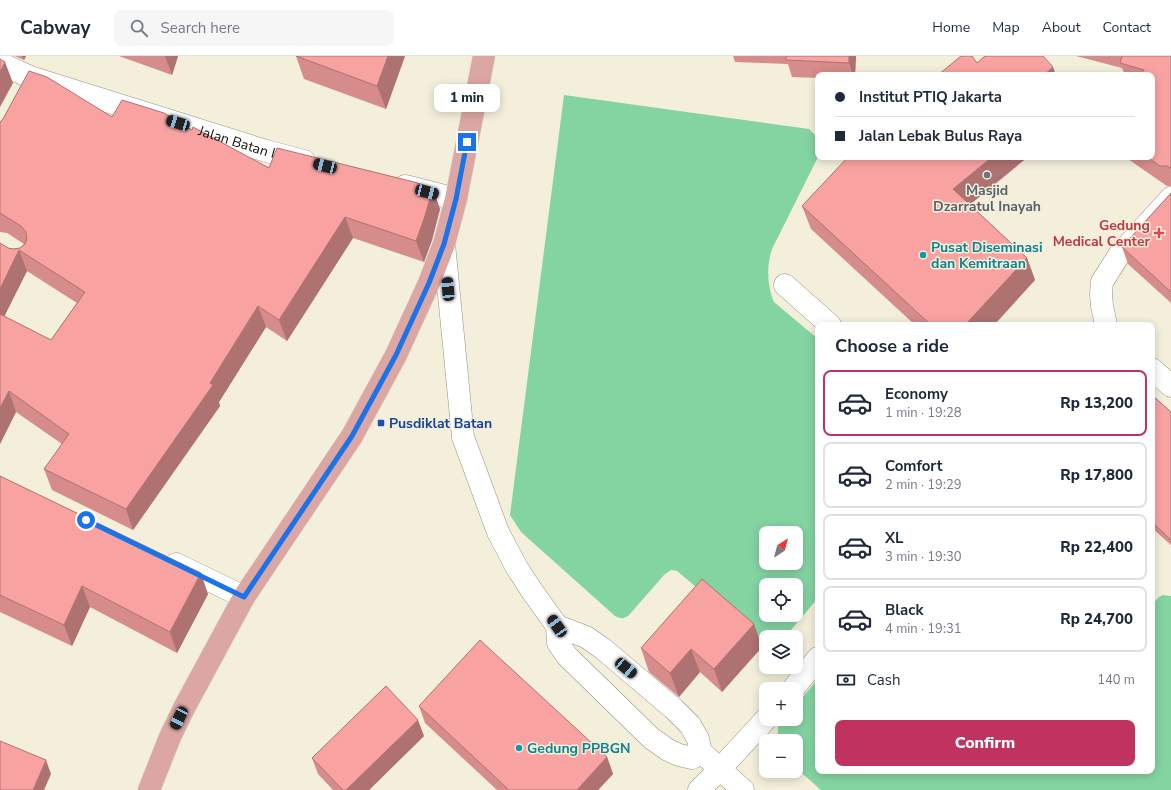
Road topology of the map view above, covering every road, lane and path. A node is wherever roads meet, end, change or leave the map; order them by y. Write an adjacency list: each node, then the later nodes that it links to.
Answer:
1 (484, 56): 8 (main road)
2 (0, 63): 3 (street, Jalan Batan I)
3 (30, 77): 4 (street); 5 (street, Jalan Batan I)
4 (20, 96)
5 (319, 164)
6 (388, 182): 8 (street)
7 (1171, 198): 12 (street)
8 (456, 199): 9 (main road)
9 (444, 244): 16 (main road); 17 (street)
10 (785, 285): 11 (street)
11 (827, 322)
12 (1105, 322)
13 (1155, 372): 14 (street)
14 (1171, 386)
15 (158, 555): 16 (street)
16 (244, 597): 23 (main road)
17 (557, 626): 21 (street); 21 (street)
18 (815, 662): 19 (street)
19 (799, 682)
20 (760, 726): 22 (street)
21 (701, 752): 22 (street)
22 (720, 769): 24 (street); 25 (street)
23 (149, 790)
24 (699, 790)
25 (743, 790)

